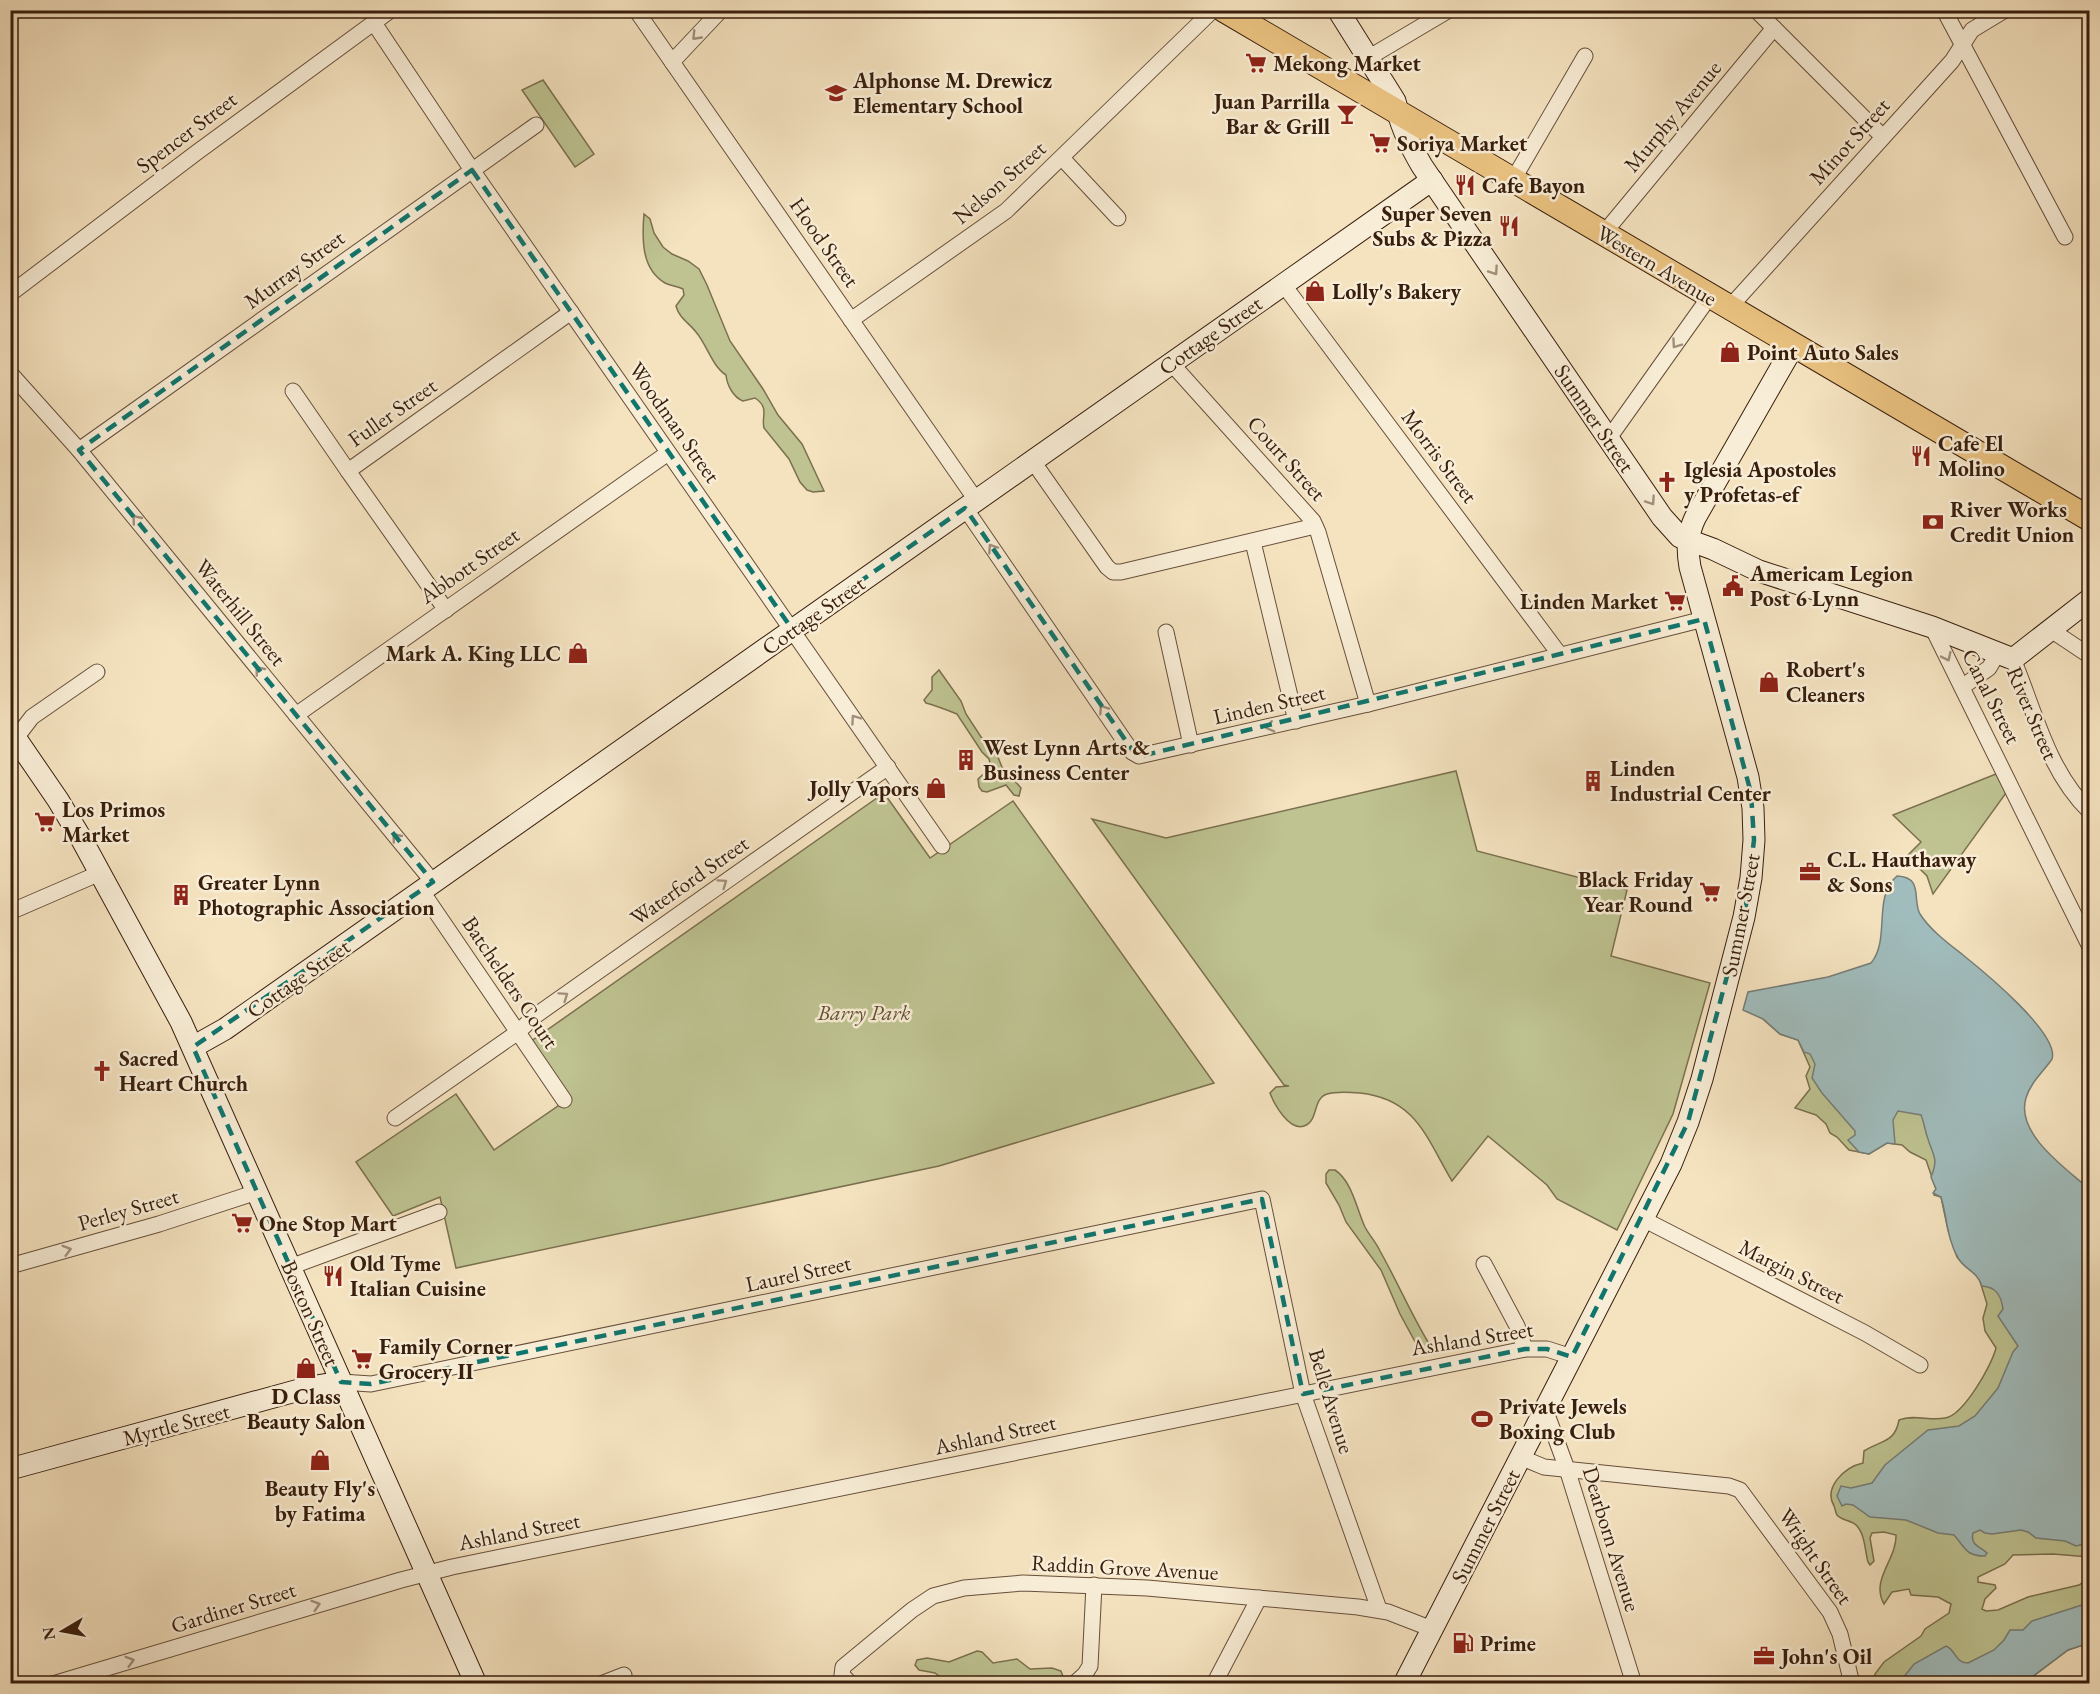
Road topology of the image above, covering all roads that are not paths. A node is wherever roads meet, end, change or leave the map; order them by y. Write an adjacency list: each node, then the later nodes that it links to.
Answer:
1 (391, 10): 11 (street, Spencer Street)
2 (636, 10): 16 (street, Hood Street)
3 (721, 10): 16 (street, one-way to 16)
4 (1213, 10): 20 (street, Nelson Street)
5 (1224, 10): 17 (main road, Western Avenue)
6 (1338, 10): 15 (main road, Summer Street)
7 (1449, 10): 15 (street)
8 (1756, 10): 12 (street)
9 (1944, 10): 13 (street)
10 (2005, 10): 13 (street, Minot Street)
11 (374, 23): 21 (street, Woodman Street); 28 (street, Spencer Street)
12 (1774, 28): 19 (street); 25 (street, Murphy Avenue)
13 (1963, 46): 19 (street, Minot Street); 26 (street)
14 (1585, 56): 23 (street)
15 (1368, 58): 17 (main road, Summer Street)
16 (672, 62): 31 (street, Hood Street)
17 (1398, 114): 22 (main road, Summer Street); 23 (main road, Western Avenue)
18 (536, 125): 21 (street, Murray Street)
19 (1883, 137): 29 (street, Minot Street)
20 (1062, 158): 24 (street); 31 (street, Nelson Street)
21 (472, 170): 30 (street, Woodman Street); 37 (street, Murray Street)
22 (1432, 180): 27 (main road, Cottage Street); 36 (main road, Summer Street, one-way to 36)
23 (1513, 180): 25 (main road, Western Avenue)
24 (1118, 218)
25 (1604, 233): 29 (main road, Western Avenue)
26 (2065, 237)
27 (1283, 284): 33 (main road, Cottage Street); 53 (street, Morris Street)
28 (10, 294)
29 (1719, 302): 32 (main road, Western Avenue); 36 (street, Minot Street, one-way to 36)
30 (571, 312): 38 (street, Woodman Street); 40 (street, Fuller Street)
31 (851, 320): 41 (street, Hood Street)
32 (1794, 345): 42 (main road, Western Avenue); 44 (main road)
33 (1171, 363): 39 (main road, Cottage Street); 43 (street, Court Street)
34 (13, 379): 37 (street, Waterhill Street)
35 (293, 391): 40 (street)
36 (1608, 438): 44 (main road, Summer Street, one-way to 44)
37 (79, 450): 59 (street, Waterhill Street, one-way to 37)
38 (669, 453): 47 (street, Abbott Street); 50 (street, Woodman Street)
39 (1032, 460): 41 (main road, Cottage Street); 45 (street)
40 (348, 471): 47 (street, Fuller Street)
41 (970, 504): 50 (main road, Cottage Street); 62 (street, Linden Street, one-way to 41)
42 (2090, 519)
43 (1316, 526): 45 (street); 58 (street, Court Street)
44 (1688, 541): 48 (main road, Summer Street); 49 (main road, River Street)
45 (1253, 542): 60 (street)
46 (2090, 599): 51 (main road)
47 (446, 610): 59 (street, Abbott Street)
48 (1704, 619): 53 (street, Linden Street); 77 (main road, Summer Street)
49 (1932, 627): 54 (main road, River Street); 57 (street, Canal Street, one-way to 57)
50 (792, 629): 63 (street, Woodman Street, one-way to 50); 67 (main road, Cottage Street)
51 (2051, 630): 54 (main road); 55 (street)
52 (1166, 632): 62 (street)
53 (1560, 655): 58 (street, Linden Street)
54 (2006, 656): 57 (street); 64 (street, River Street)
55 (2090, 656)
56 (97, 672): 61 (street)
57 (1962, 687): 69 (street, Canal Street)
58 (1368, 704): 60 (street, Linden Street)
59 (297, 715): 67 (street, Waterhill Street, one-way to 59)
60 (1296, 721): 62 (street, Linden Street, one-way to 62)
61 (12, 736): 66 (main road, Boston Street)
62 (1191, 745)
63 (888, 767): 65 (street, Woodman Street); 70 (street, Waterford Street, one-way to 63)
64 (2090, 812)
65 (942, 846)
66 (100, 873): 68 (street); 71 (main road, Boston Street)
67 (427, 886): 70 (street, Batchelders Court); 71 (main road, Cottage Street)
68 (10, 912)
69 (2090, 947)
70 (518, 1032): 72 (street, Batchelders Court); 73 (street, Waterford Street)
71 (193, 1047): 74 (main road, Boston Street)
72 (564, 1100)
73 (395, 1118)
74 (257, 1192): 79 (street, Perley Street, one-way to 74); 80 (main road, Boston Street)
75 (1262, 1199): 84 (street, Laurel Street); 85 (street, Belle Avenue)
76 (439, 1212): 80 (street)
77 (1643, 1219): 82 (main road, Summer Street); 83 (street, Margin Street)
78 (1484, 1264): 81 (street)
79 (10, 1266)
80 (290, 1267): 84 (main road, Boston Street)
81 (1525, 1349): 82 (street, Ashland Street); 85 (street, Ashland Street)
82 (1572, 1357): 86 (main road, Summer Street)
83 (1920, 1365)
84 (341, 1382): 88 (main road, Myrtle Street); 90 (main road, Boston Street)
85 (1303, 1394): 90 (street, Ashland Street); 93 (street, Belle Avenue)
86 (1545, 1409): 87 (main road, Summer Street); 89 (street, Dearborn Avenue)
87 (1520, 1457): 89 (street); 94 (main road, Summer Street)
88 (10, 1469)
89 (1567, 1469): 103 (street, Dearborn Avenue); 104 (street, Wright Street)
90 (426, 1573): 97 (street, Gardiner Street, one-way to 90); 98 (main road, Boston Street)
91 (1094, 1585): 92 (street, Raddin Grove Avenue); 96 (street, Raddin Grove Avenue); 100 (street)
92 (1259, 1598): 93 (street, Raddin Grove Avenue); 101 (street)
93 (1379, 1609): 94 (street, Raddin Grove Avenue)
94 (1432, 1629): 102 (main road, Summer Street)
95 (624, 1675): 99 (street)
96 (846, 1678)
97 (53, 1683)
98 (476, 1683)
99 (601, 1683)
100 (1074, 1683)
101 (1214, 1683)
102 (1404, 1683)
103 (1634, 1683)
104 (1852, 1683)

